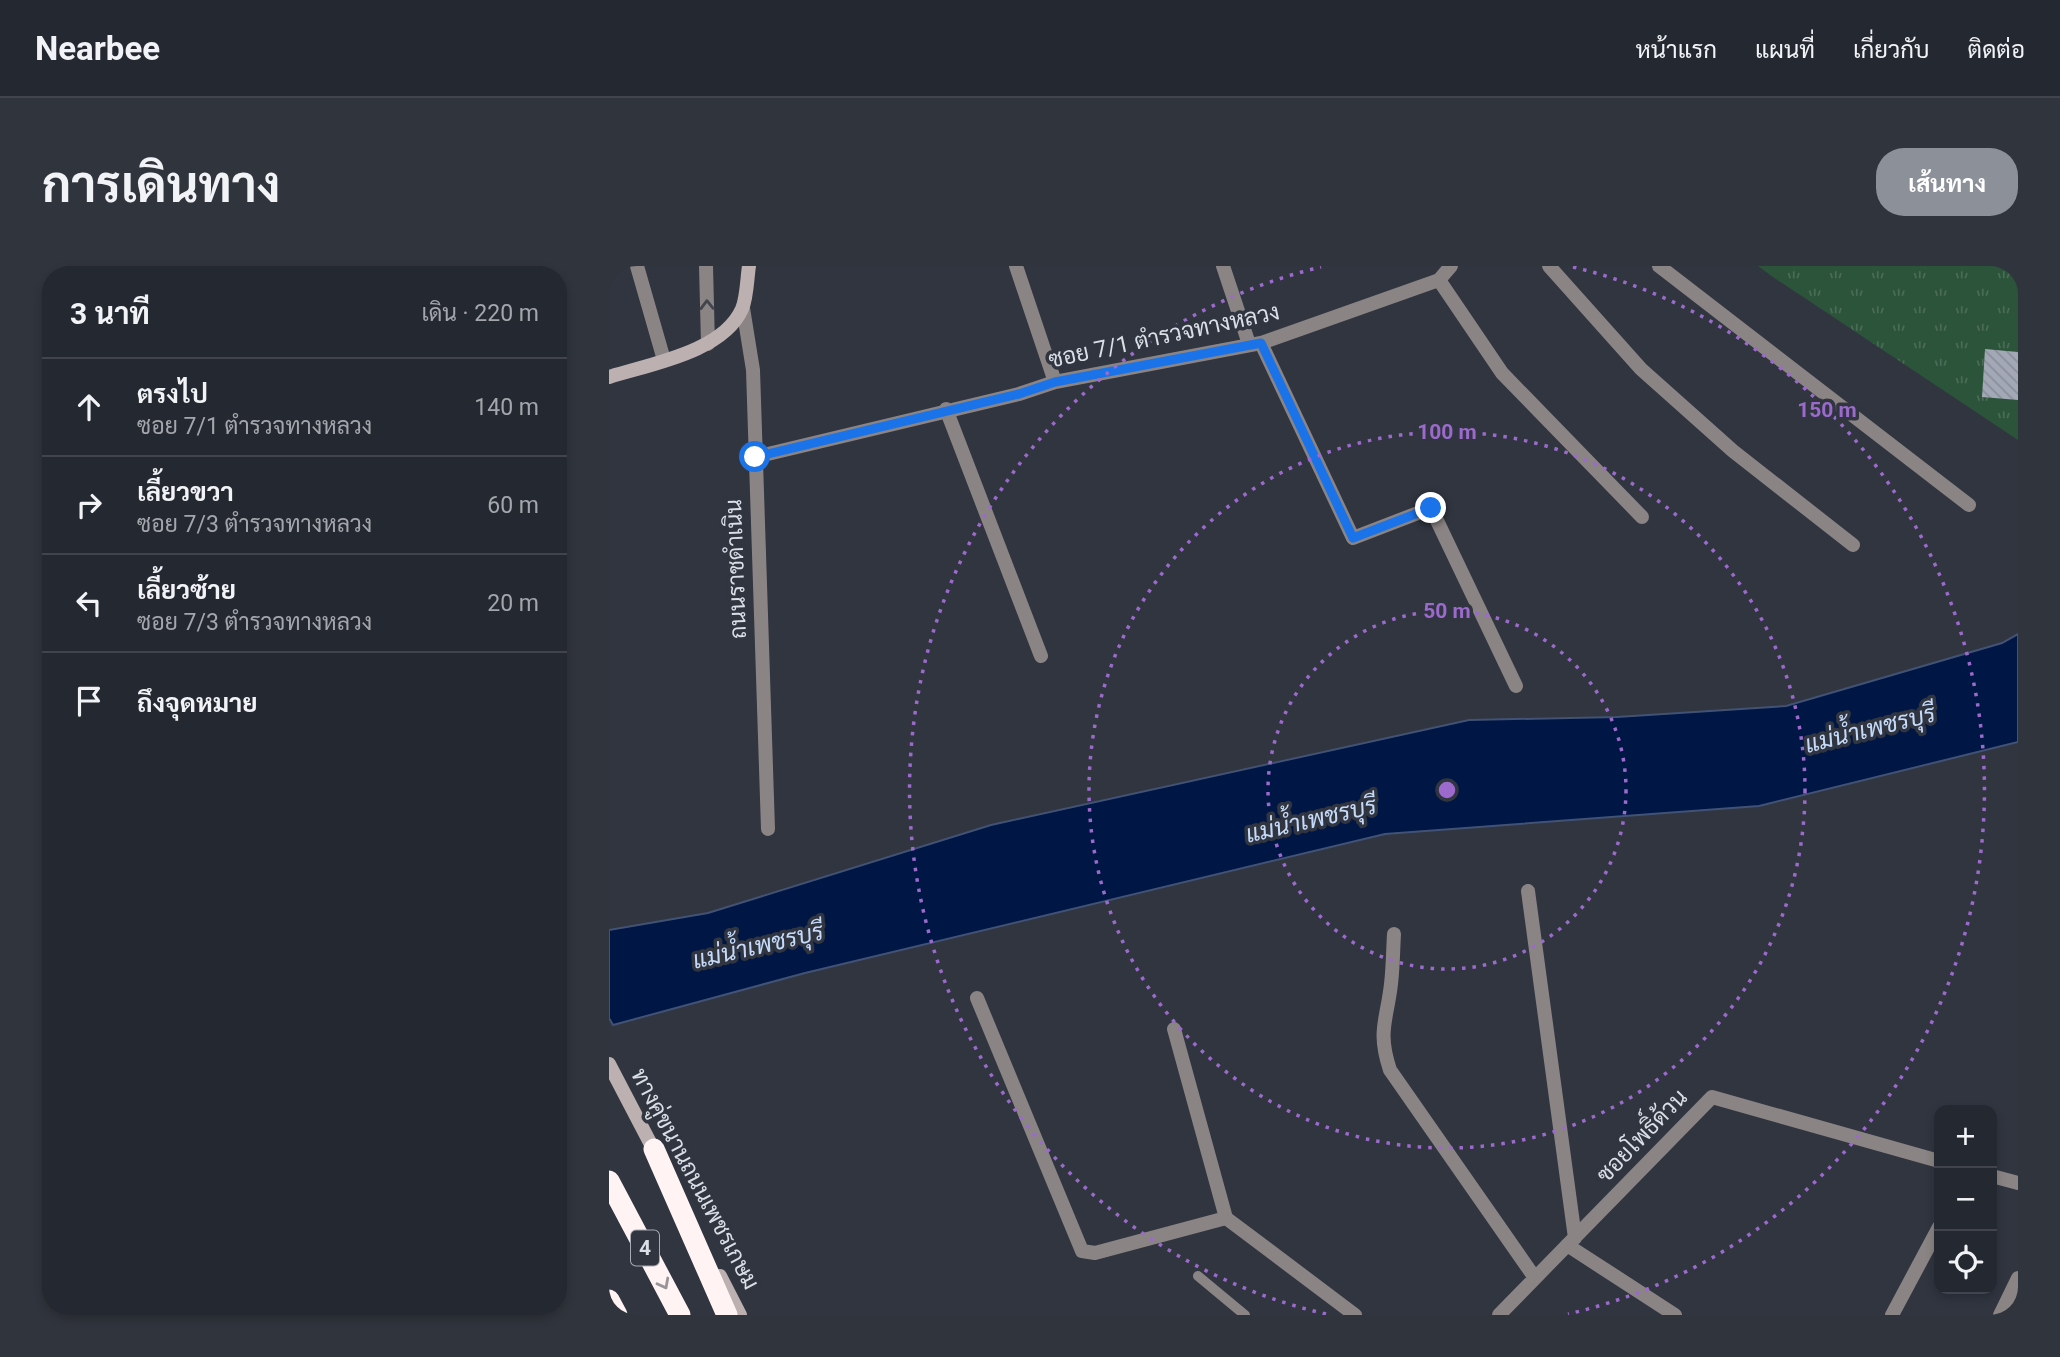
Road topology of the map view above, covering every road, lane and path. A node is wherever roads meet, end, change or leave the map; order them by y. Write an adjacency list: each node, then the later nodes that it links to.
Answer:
1 (637, 266): 13 (street)
2 (706, 266): 11 (street, one-way to 2)
3 (749, 266): 10 (main road, ถนนราชดำเนิน)
4 (1016, 266): 15 (street)
5 (1223, 266): 12 (street)
6 (1451, 266): 9 (street, ซอย 7/1 ตำรวจทางหลวง)
7 (1549, 266): 20 (street)
8 (1659, 266): 18 (street)
9 (1439, 280): 12 (street, ซอย 7/1 ตำรวจทางหลวง); 19 (street)
10 (743, 308): 11 (main road, ถนนราชดำเนิน); 17 (street, ถนนราชดำเนิน)
11 (708, 344): 13 (main road, ถนนราชดำเนิน)
12 (1255, 344): 15 (street, ซอย 7/1 ตำรวจทางหลวง); 22 (street)
13 (664, 360): 14 (main road, ถนนราชดำเนิน)
14 (609, 377)
15 (1055, 382): 16 (street, ซอย 7/1 ตำรวจทางหลวง)
16 (946, 409): 17 (street, ซอย 7/1 ตำรวจทางหลวง); 21 (street)
17 (755, 457): 23 (street, ถนนราชดำเนิน)
18 (1969, 505)
19 (1642, 517)
20 (1853, 545)
21 (1041, 656)
22 (1516, 686)
23 (768, 829)
24 (1528, 891): 36 (street)
25 (1394, 934): 38 (street)
26 (977, 998): 34 (street)
27 (1174, 1029): 34 (street)
28 (612, 1069): 29 (main road, ทางคู่ขนานถนนเพชรเกษม / 4)
29 (654, 1149): 43 (highway); 44 (main road, ทางคู่ขนานถนนเพชรเกษม / 4)
30 (1934, 1160): 36 (street, ซอยโพธิ์ด้วน)
31 (1997, 1177): 33 (street)
32 (609, 1181): 42 (highway, 4, one-way to 42)
33 (2018, 1183)
34 (1226, 1218): 46 (street)
35 (1937, 1231): 49 (street)
36 (1571, 1241): 38 (street, ซอยโพธิ์ด้วน); 48 (street)
37 (1198, 1276): 45 (lane)
38 (1535, 1278): 47 (street, ซอยโพธิ์ด้วน)
39 (2018, 1278): 50 (street)
40 (609, 1300): 41 (highway)
41 (617, 1315)
42 (680, 1315)
43 (727, 1315)
44 (740, 1315)
45 (1245, 1315)
46 (1355, 1315)
47 (1499, 1315)
48 (1675, 1315)
49 (1892, 1315)
50 (2000, 1315)

